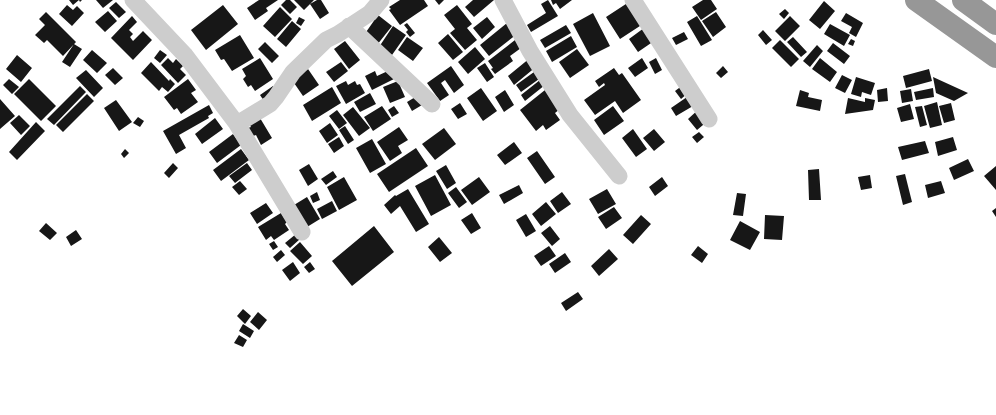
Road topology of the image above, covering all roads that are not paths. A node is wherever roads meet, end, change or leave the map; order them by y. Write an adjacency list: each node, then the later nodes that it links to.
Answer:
1 (133, 0): 12 (street)
2 (381, 0): 8 (street)
3 (503, 0): 13 (street)
4 (633, 0): 11 (street)
5 (916, 0): 9 (highway)
6 (964, 0): 7 (highway)
7 (996, 24)
8 (349, 26): 10 (street); 12 (street)
9 (996, 57)
10 (432, 104)
11 (709, 119)
12 (237, 124): 14 (street)
13 (619, 176)
14 (302, 232)

